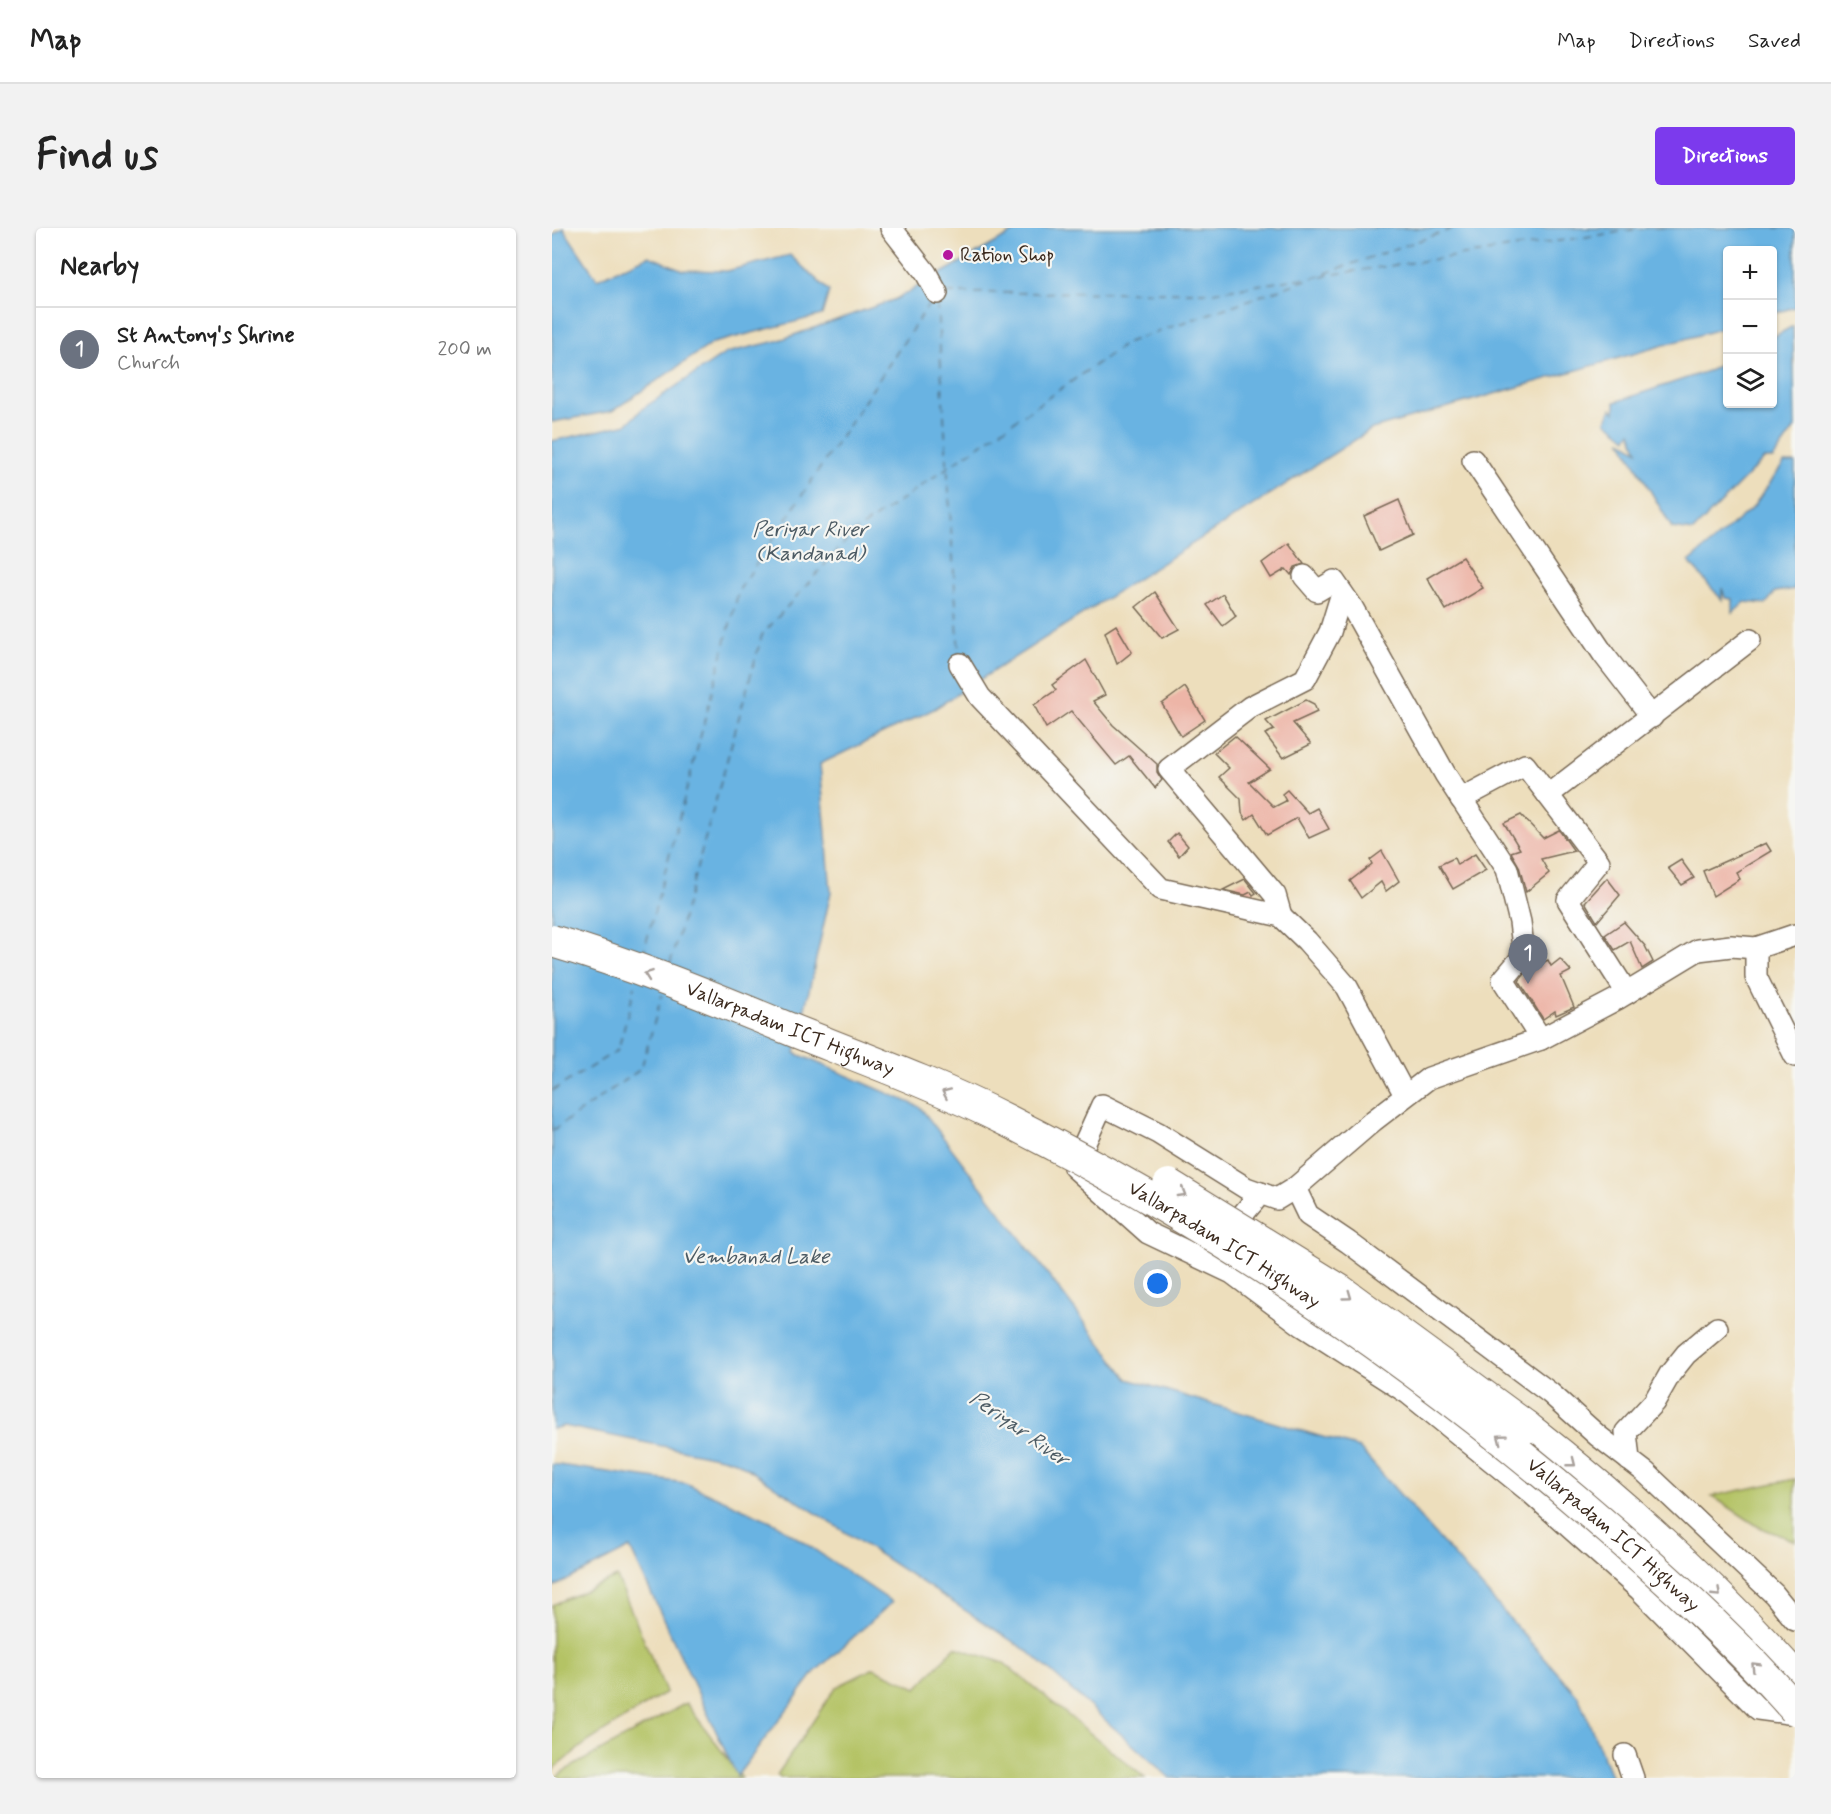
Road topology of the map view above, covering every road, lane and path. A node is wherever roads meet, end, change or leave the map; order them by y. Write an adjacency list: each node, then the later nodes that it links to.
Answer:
1 (891, 228): 2 (street)
2 (937, 293)
3 (1473, 460): 8 (street)
4 (1304, 576): 5 (street)
5 (1342, 593): 10 (street); 11 (street)
6 (1750, 640): 8 (street)
7 (960, 664): 11 (street)
8 (1652, 717): 9 (street)
9 (1548, 795): 10 (street); 16 (street)
10 (1461, 799): 17 (street)
11 (1281, 916): 19 (street)
12 (552, 919): 26 (highway, Vallarpadam ICT Highway, one-way to 26, bridge)
13 (1795, 935): 15 (street)
14 (552, 941): 27 (highway, Vallarpadam ICT Highway, one-way to 14, bridge)
15 (1755, 948): 16 (street); 18 (street)
16 (1627, 993): 17 (street)
17 (1541, 1039): 19 (street)
18 (1795, 1056)
19 (1405, 1095): 20 (street)
20 (1295, 1188): 21 (street); 24 (street)
21 (1260, 1193): 22 (street); 22 (street)
22 (1204, 1260): 27 (street)
23 (1717, 1328): 24 (street)
24 (1629, 1460): 25 (street)
25 (1795, 1620)
26 (1795, 1677)
27 (1795, 1708)
28 (1625, 1755): 29 (street)
29 (1633, 1778)

